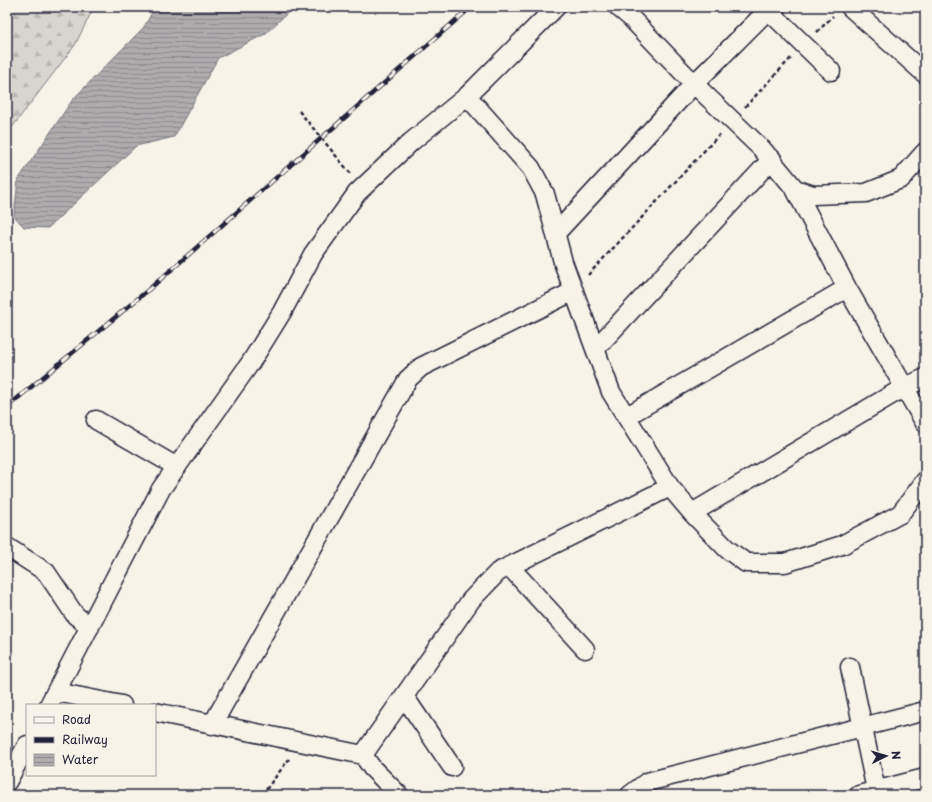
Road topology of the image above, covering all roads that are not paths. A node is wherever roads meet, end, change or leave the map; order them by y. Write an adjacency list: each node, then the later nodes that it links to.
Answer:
1 (556, 7): 8 (street)
2 (770, 8): 5 (street); 7 (street)
3 (629, 10): 7 (street)
4 (843, 10): 6 (street)
5 (832, 71)
6 (925, 74)
7 (694, 84): 10 (street); 12 (street)
8 (467, 96): 12 (street); 21 (street)
9 (925, 152): 11 (street)
10 (772, 160): 11 (street); 15 (street)
11 (795, 189): 13 (street)
12 (556, 233): 14 (street)
13 (847, 288): 17 (street); 18 (street)
14 (574, 291): 15 (street); 35 (street)
15 (596, 348): 18 (street)
16 (925, 378): 17 (street)
17 (904, 388): 20 (street); 24 (street)
18 (627, 416): 23 (street)
19 (96, 420): 21 (street)
20 (925, 424)
21 (177, 467): 27 (street)
22 (925, 481): 24 (street)
23 (670, 487): 24 (street); 26 (street)
24 (692, 513)
25 (7, 547): 27 (street)
26 (508, 566): 28 (street); 30 (street)
27 (90, 627): 31 (street)
28 (585, 649)
29 (850, 666): 36 (street)
30 (404, 696): 38 (street); 39 (street)
31 (52, 698): 32 (street)
32 (112, 704)
33 (925, 711): 36 (street)
34 (156, 712): 35 (street)
35 (212, 724): 38 (street)
36 (862, 726): 42 (street); 44 (street)
37 (26, 747): 41 (street)
38 (363, 756): 43 (street)
39 (452, 767)
40 (925, 778): 42 (street)
41 (7, 782)
42 (876, 790): 45 (street)
43 (399, 795)
44 (630, 795)
45 (859, 795)

